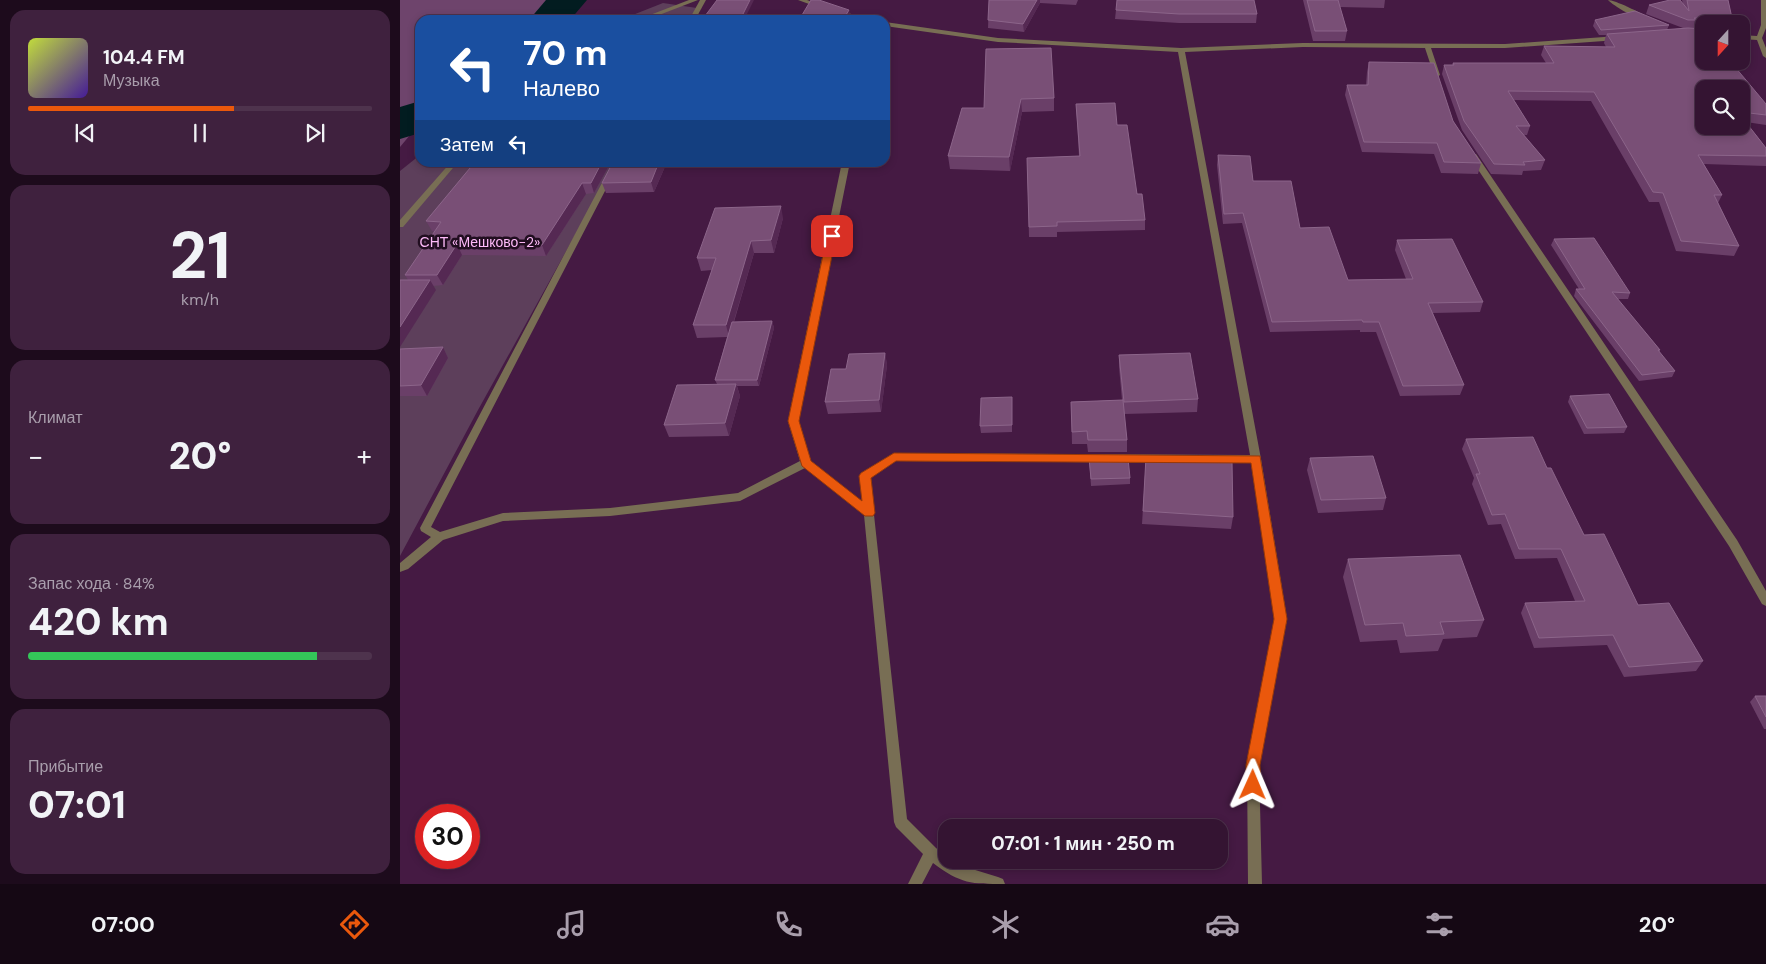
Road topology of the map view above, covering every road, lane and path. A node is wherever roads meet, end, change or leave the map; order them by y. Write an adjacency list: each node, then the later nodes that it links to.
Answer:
1 (694, 0): 6 (street)
2 (703, 0): 7 (street)
3 (800, 0): 8 (street)
4 (1610, 0): 9 (street)
5 (1764, 0): 11 (street)
6 (654, 15)
7 (695, 15)
8 (850, 15)
9 (1649, 18)
10 (890, 25): 16 (street)
11 (1765, 25): 14 (street)
12 (1628, 37): 15 (street)
13 (1750, 38): 14 (street)
14 (1759, 38): 17 (street)
15 (1427, 45): 16 (street); 18 (street)
16 (1181, 50): 24 (street)
17 (1766, 56)
18 (1442, 88)
19 (1467, 147): 29 (street)
20 (451, 167): 23 (street)
21 (614, 167): 27 (street)
22 (845, 167): 25 (street)
23 (400, 225)
24 (1256, 459): 26 (street); 33 (street)
25 (806, 463): 26 (street); 27 (street)
26 (869, 513): 30 (street)
27 (439, 537): 28 (street)
28 (400, 568)
29 (1766, 602)
30 (931, 853): 31 (street); 32 (street)
31 (915, 884)
32 (998, 884)
33 (1255, 884)

